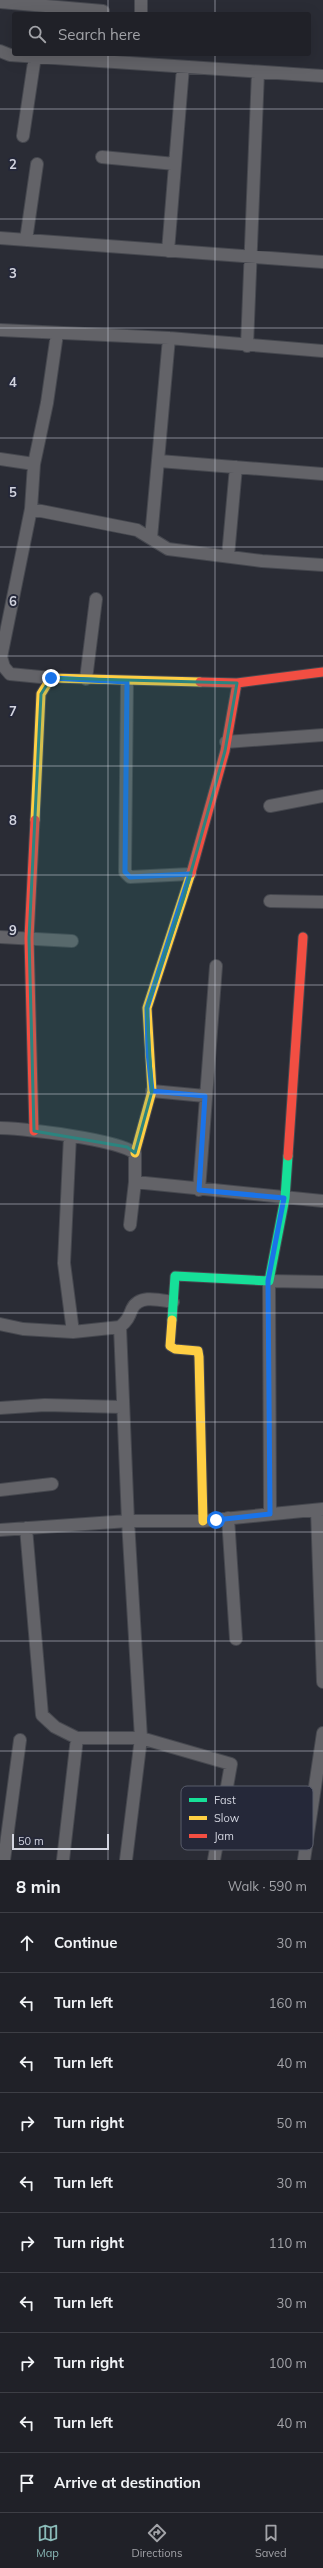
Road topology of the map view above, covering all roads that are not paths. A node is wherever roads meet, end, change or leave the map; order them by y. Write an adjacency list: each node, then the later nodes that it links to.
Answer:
1 (141, 0): 4 (street)
2 (0, 2): 3 (street)
3 (103, 11)
4 (141, 12)
5 (0, 51): 6 (street)
6 (12, 54)
7 (35, 56): 8 (street); 11 (street)
8 (182, 67): 9 (street); 14 (street)
9 (258, 72): 10 (street); 18 (street)
10 (323, 76)
11 (24, 136)
12 (102, 157): 14 (street)
13 (37, 164): 16 (street)
14 (175, 164): 17 (street)
15 (0, 238): 16 (street)
16 (26, 240): 17 (street)
17 (168, 251): 18 (street)
18 (251, 257): 19 (street); 23 (street)
19 (323, 262)
20 (0, 330): 21 (street)
21 (57, 334): 22 (street); 27 (street)
22 (169, 338): 23 (street); 26 (street)
23 (247, 346): 24 (street)
24 (323, 351)
25 (0, 459): 27 (street)
26 (159, 461): 28 (street); 31 (street)
27 (34, 464): 30 (street)
28 (236, 467): 29 (street); 32 (street)
29 (323, 474)
30 (31, 509): 31 (street); 36 (street)
31 (151, 538): 32 (street)
32 (228, 556): 33 (street)
33 (323, 565)
34 (96, 599): 38 (street)
35 (323, 672): 40 (street)
36 (5, 676): 37 (street)
37 (51, 678): 38 (street); 50 (street)
38 (86, 679): 39 (street)
39 (127, 682): 40 (street); 45 (street)
40 (237, 683): 42 (street)
41 (323, 735): 42 (street)
42 (226, 742): 45 (street)
43 (323, 796): 44 (street)
44 (270, 806)
45 (190, 874): 53 (street)
46 (270, 901): 47 (street)
47 (323, 902)
48 (0, 937): 50 (street)
49 (303, 937): 61 (street)
50 (29, 938): 51 (street); 56 (street)
51 (72, 941)
52 (216, 966): 54 (street)
53 (152, 1091): 54 (street); 58 (street)
54 (205, 1096): 60 (street)
55 (0, 1128): 56 (street)
56 (34, 1131): 57 (street)
57 (70, 1136): 58 (street); 69 (street)
58 (135, 1153): 59 (street)
59 (135, 1182): 60 (street); 63 (street)
60 (199, 1190): 61 (street)
61 (284, 1198): 62 (street); 64 (street)
62 (323, 1201)
63 (130, 1225)
64 (268, 1281): 65 (street); 66 (street); 75 (street)
65 (323, 1282)
66 (173, 1302): 68 (street); 77 (street)
67 (0, 1324): 69 (street)
68 (120, 1327): 69 (street); 70 (street)
69 (73, 1332)
70 (122, 1407): 71 (street); 78 (street)
71 (0, 1408)
72 (52, 1484): 73 (street)
73 (0, 1490)
74 (320, 1509): 75 (street); 82 (street)
75 (270, 1514): 76 (street)
76 (228, 1518): 77 (street); 81 (street)
77 (203, 1521): 78 (street)
78 (128, 1522): 79 (street); 85 (street)
79 (26, 1528): 80 (street); 84 (street)
80 (0, 1530)
81 (236, 1639)
82 (323, 1682)
83 (323, 1733): 88 (street)
84 (77, 1738): 85 (street); 92 (street)
85 (141, 1738): 87 (street); 93 (street)
86 (20, 1740): 91 (street)
87 (227, 1786)
88 (313, 1800)
89 (216, 1850): 94 (street)
90 (305, 1850): 95 (street)
91 (4, 1860)
92 (63, 1860)
93 (126, 1860)
94 (214, 1860)
95 (304, 1860)

